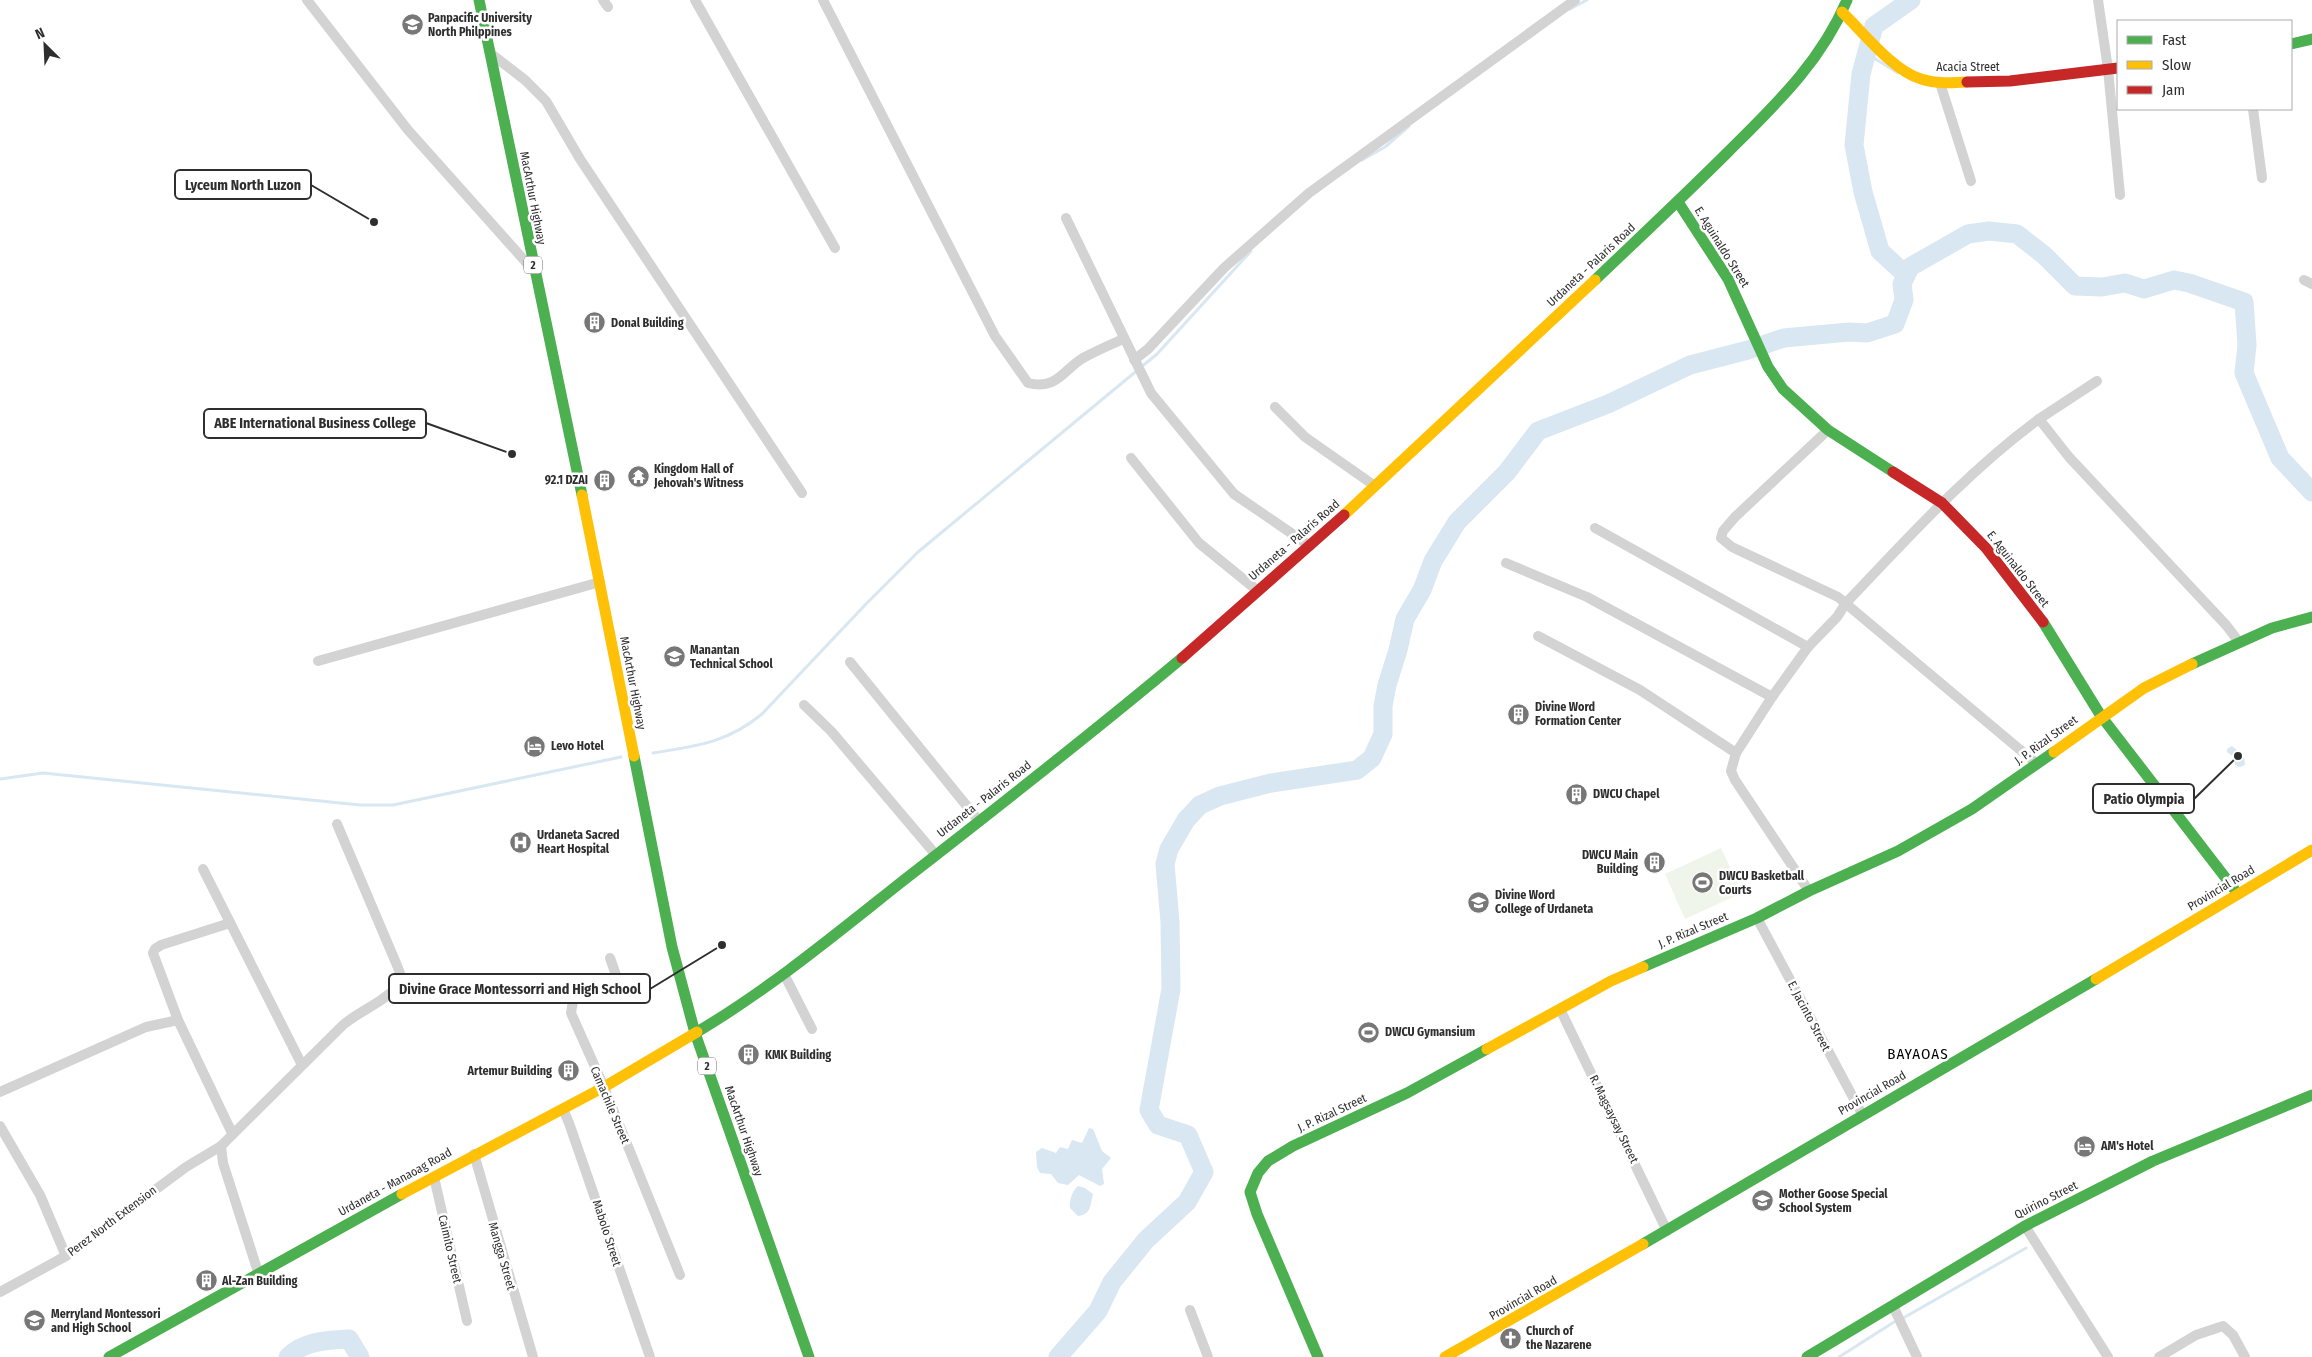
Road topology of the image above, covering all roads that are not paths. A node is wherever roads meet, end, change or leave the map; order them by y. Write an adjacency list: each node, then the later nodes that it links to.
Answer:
1 (307, 0): 21 (street)
2 (479, 0): 11 (main road, MacArthur Highway / 2)
3 (695, 0): 20 (street)
4 (823, 0): 22 (street)
5 (1575, 0): 23 (street)
6 (1847, 0): 8 (main road, Urdaneta - Palaris Road)
7 (2098, 0): 12 (street)
8 (1842, 12): 13 (main road, Acacia Street); 18 (main road, Urdaneta - Palaris Road)
9 (2312, 39): 10 (main road)
10 (2292, 44)
11 (490, 53): 21 (main road, MacArthur Highway / 2); 30 (street)
12 (2113, 69): 13 (main road, Acacia Street); 17 (street)
13 (1940, 82): 16 (street)
14 (2253, 110): 15 (street)
15 (2262, 178)
16 (1972, 181)
17 (2120, 195)
18 (1678, 202): 27 (main road, E. Aguinaldo Street); 29 (main road, Urdaneta - Palaris Road)
19 (1066, 218): 22 (street)
20 (835, 248)
21 (534, 271): 35 (main road, MacArthur Highway / 2)
22 (1123, 339): 23 (street)
23 (1135, 362): 33 (street)
24 (2097, 381): 26 (street)
25 (1275, 408): 29 (street)
26 (2039, 419): 31 (street); 40 (street)
27 (1828, 430): 31 (main road, E. Aguinaldo Street); 37 (street)
28 (1131, 458): 36 (street)
29 (1375, 486): 33 (main road, Urdaneta - Palaris Road)
30 (802, 493)
31 (1942, 503): 37 (street); 46 (main road, E. Aguinaldo Street)
32 (1595, 528): 41 (street)
33 (1310, 546): 36 (main road, Urdaneta - Palaris Road)
34 (1506, 563): 44 (street)
35 (600, 582): 42 (street); 63 (main road, MacArthur Highway / 2)
36 (1258, 591): 49 (main road, Urdaneta - Palaris Road)
37 (1846, 603): 41 (street); 48 (street)
38 (2312, 617): 40 (main road, J. P. Rizal Street)
39 (1538, 636): 47 (street)
40 (2239, 642): 46 (main road, J. P. Rizal Street)
41 (1808, 647): 44 (street)
42 (318, 661)
43 (850, 662): 49 (street)
44 (1772, 697): 47 (street)
45 (804, 705): 52 (street)
46 (2102, 716): 48 (main road, J. P. Rizal Street); 55 (main road, E. Aguinaldo Street)
47 (1736, 753): 54 (street)
48 (2037, 764): 54 (main road, J. P. Rizal Street)
49 (979, 820): 52 (main road, Urdaneta - Palaris Road)
50 (337, 824): 64 (street, Perez North Extension)
51 (2312, 850): 55 (main road, Provincial Road)
52 (936, 855): 59 (main road, Urdaneta - Palaris Road)
53 (203, 869): 57 (street)
54 (1809, 890): 56 (main road, J. P. Rizal Street)
55 (2238, 894): 69 (main road, Provincial Road)
56 (1757, 918): 60 (main road, J. P. Rizal Street); 69 (street, E. Jacinto Street)
57 (230, 923): 61 (street); 64 (street)
58 (610, 958): 65 (street, Camachile Street)
59 (784, 974): 62 (street); 63 (main road, Urdaneta - Palaris Road)
60 (1560, 1009): 76 (street, R. Magsaysay Street); 89 (main road, J. P. Rizal Street)
61 (178, 1020): 66 (street); 71 (street)
62 (812, 1029)
63 (695, 1033): 65 (main road, Urdaneta - Manaoag Road); 87 (main road, MacArthur Highway / 2)
64 (302, 1065): 71 (street, Perez North Extension)
65 (604, 1087): 68 (main road, Urdaneta - Manaoag Road); 79 (street, Camachile Street)
66 (0, 1092)
67 (2312, 1095): 75 (main road, Quirino Street)
68 (562, 1109): 73 (main road, Urdaneta - Manaoag Road); 86 (street, Mabolo Street)
69 (1862, 1114): 76 (main road, Provincial Road)
70 (0, 1126): 77 (street)
71 (232, 1133): 72 (street, Perez North Extension)
72 (221, 1146): 77 (street, Perez North Extension); 78 (street)
73 (474, 1154): 74 (main road, Urdaneta - Manaoag Road); 85 (street, Mangga Street)
74 (434, 1177): 78 (main road, Urdaneta - Manaoag Road); 83 (street, Caimito Street)
75 (2025, 1226): 81 (main road, Quirino Street); 93 (street)
76 (1667, 1231): 90 (main road, Provincial Road)
77 (66, 1256): 80 (street, Perez North Extension)
78 (259, 1275): 84 (main road, Urdaneta - Manaoag Road)
79 (680, 1275)
80 (0, 1292)
81 (1893, 1306): 91 (main road, Quirino Street); 92 (street)
82 (1190, 1310): 88 (street)
83 (467, 1321)
84 (109, 1357)
85 (533, 1357)
86 (650, 1357)
87 (809, 1357)
88 (1208, 1357)
89 (1318, 1357)
90 (1445, 1357)
91 (1807, 1357)
92 (1917, 1357)
93 (2108, 1357)
94 (2159, 1357): 95 (street)
95 (2245, 1357)

